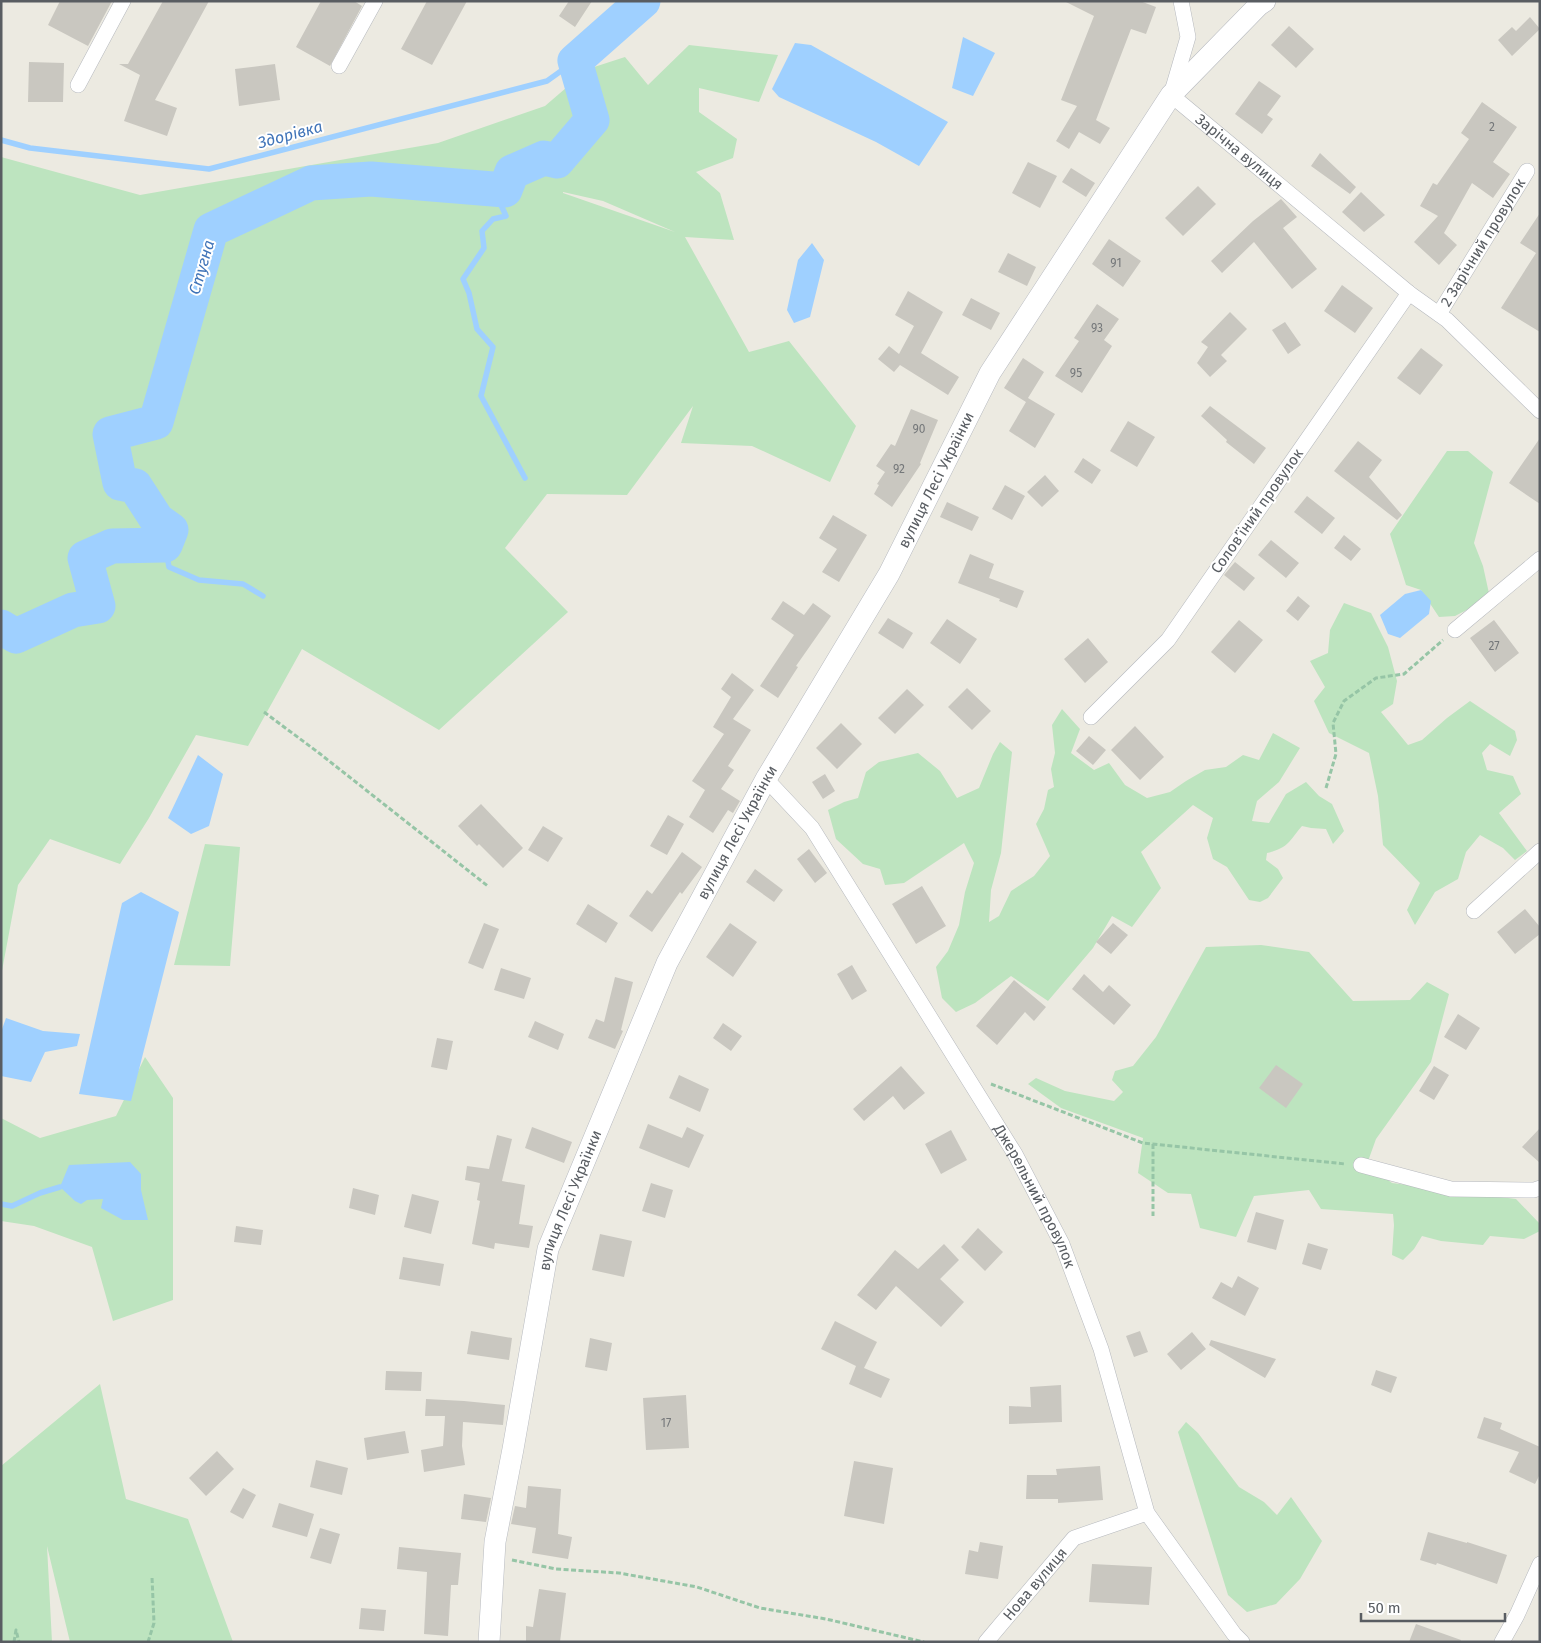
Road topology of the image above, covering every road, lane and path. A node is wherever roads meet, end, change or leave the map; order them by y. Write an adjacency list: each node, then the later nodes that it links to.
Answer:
1 (123, 1): 6 (street)
2 (375, 1): 5 (street)
3 (1181, 1): 7 (street)
4 (1265, 1): 7 (street)
5 (340, 66)
6 (78, 85)
7 (1171, 95): 9 (street, Зарічна вулиця); 16 (street, вулиця Лесі Українки)
8 (1527, 171): 10 (street, 2 Зарічний провулок)
9 (1409, 293): 10 (street, Зарічна вулиця); 15 (street, Соловʼїний провулок)
10 (1439, 314): 11 (street, Зарічна вулиця)
11 (1540, 411)
12 (1540, 559): 13 (street)
13 (1455, 630): 17 (path)
14 (264, 712): 19 (path)
15 (1091, 717)
16 (766, 780): 21 (street, Джерельний провулок); 27 (street, вулиця Лесі Українки)
17 (1326, 788)
18 (1540, 851): 20 (street)
19 (489, 887)
20 (1474, 911)
21 (965, 1074): 22 (path); 26 (street, Джерельний провулок)
22 (1153, 1144): 23 (path); 25 (path)
23 (1361, 1165): 24 (street)
24 (1540, 1188)
25 (1153, 1216)
26 (1147, 1512): 35 (street, Нова вулиця); 36 (street, Джерельний провулок)
27 (494, 1557): 33 (street, вулиця Лесі Українки); 34 (path)
28 (1540, 1564): 37 (street)
29 (152, 1578): 32 (path)
30 (14, 1642): 31 (path)
31 (19, 1642)
32 (148, 1642)
33 (489, 1642)
34 (924, 1642)
35 (986, 1642)
36 (1242, 1642)
37 (1502, 1642)

